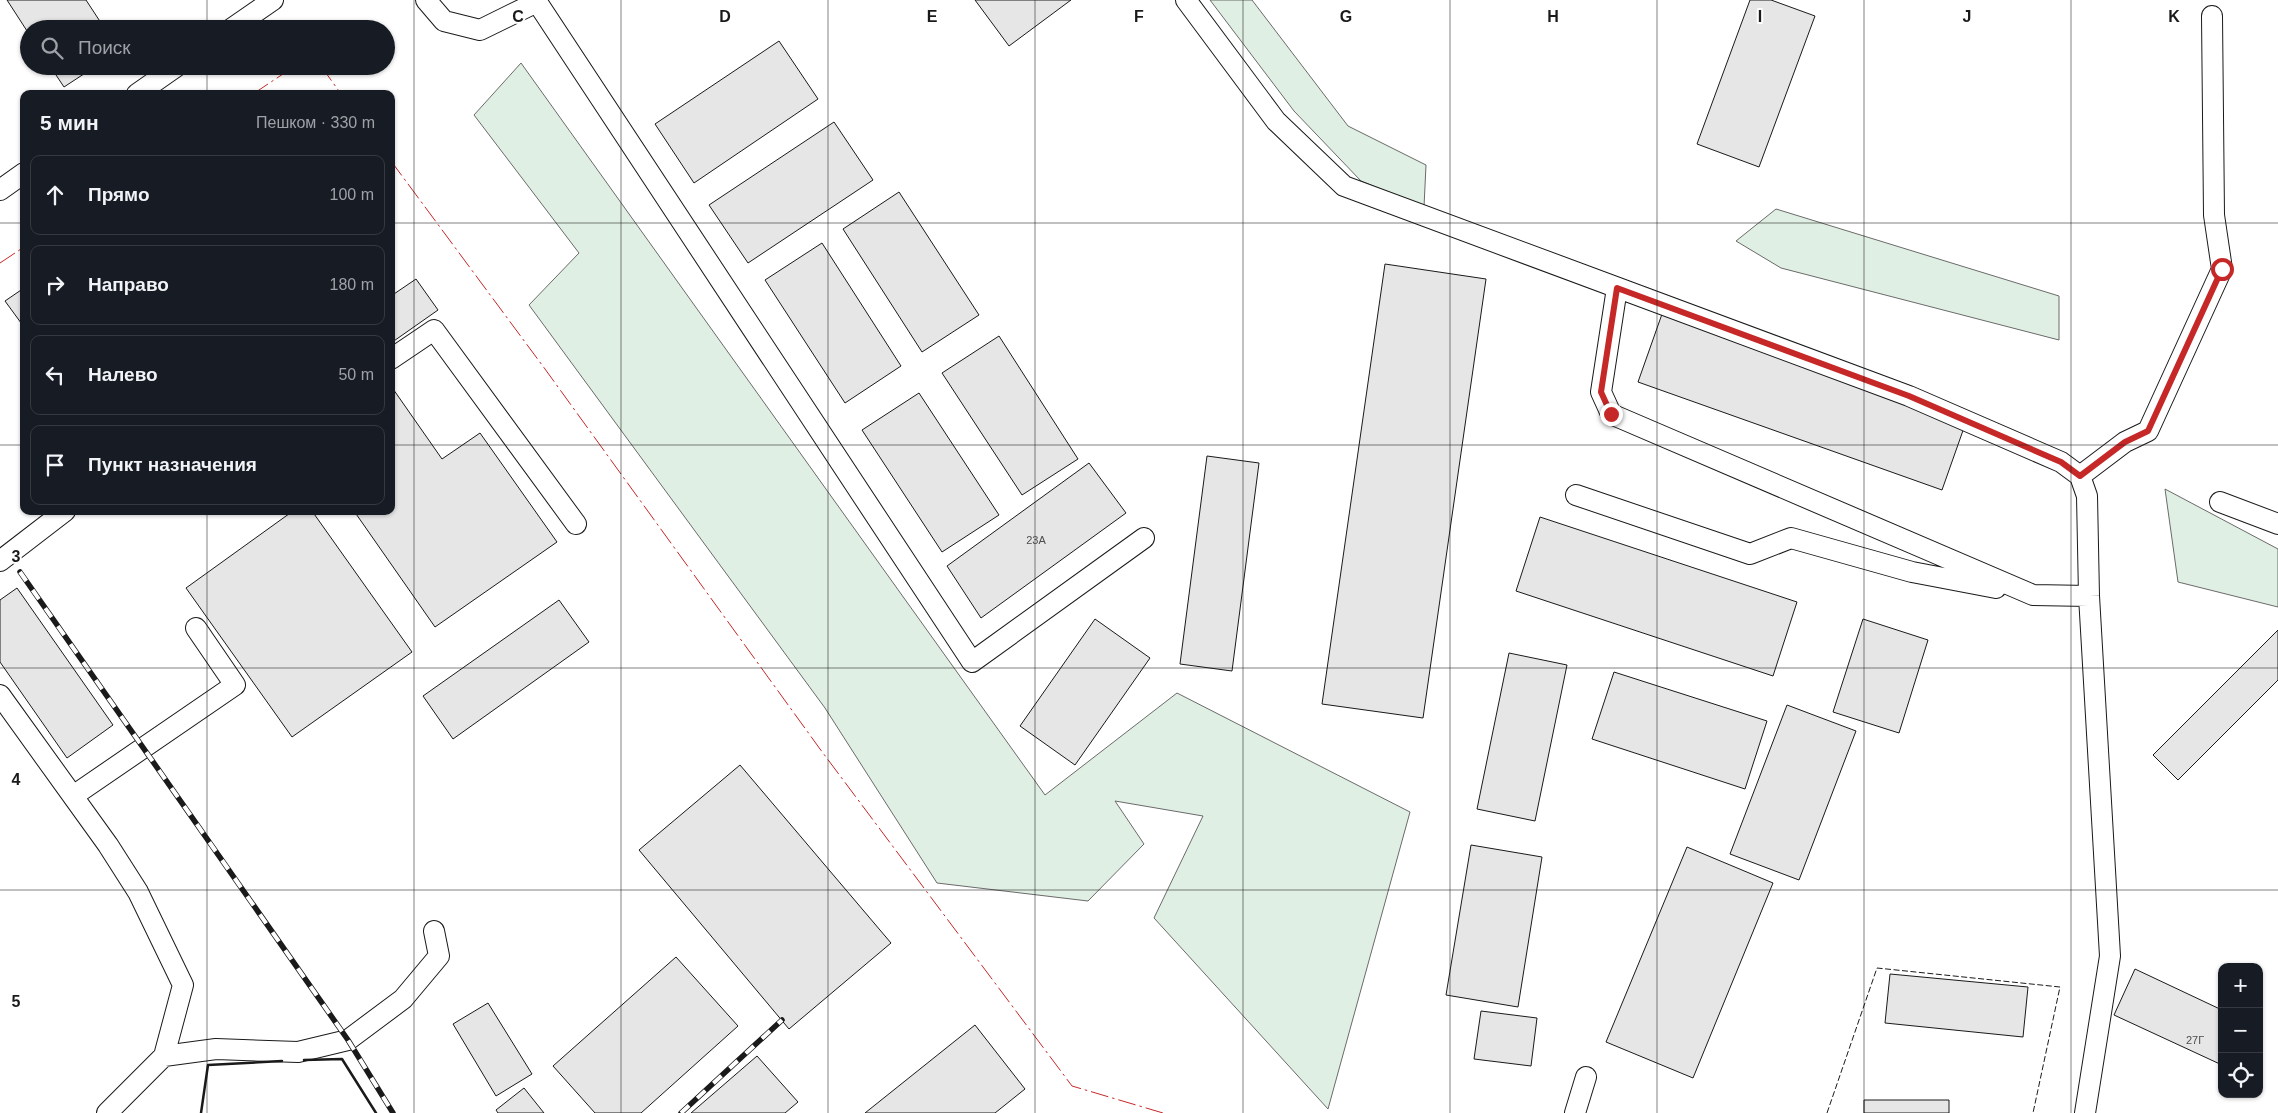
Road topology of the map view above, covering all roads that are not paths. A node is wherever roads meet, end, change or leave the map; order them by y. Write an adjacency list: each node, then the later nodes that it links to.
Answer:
1 (273, 0): 5 (street)
2 (426, 0): 18 (street)
3 (1186, 0): 10 (street)
4 (2212, 16): 12 (street)
5 (244, 20)
6 (164, 75): 7 (street)
7 (143, 90)
8 (20, 176): 9 (street)
9 (0, 190)
10 (1617, 288): 12 (street); 20 (street)
11 (395, 356): 16 (street)
12 (2080, 476): 21 (street)
13 (1576, 495): 20 (street)
14 (2220, 502): 17 (street)
15 (61, 515): 19 (street)
16 (576, 524)
17 (2278, 524)
18 (1144, 538)
19 (0, 562)
20 (2033, 595): 21 (street)
21 (2089, 596): 30 (street)
22 (196, 628): 24 (street)
23 (0, 695): 24 (street)
24 (73, 796): 26 (street)
25 (434, 931): 26 (street)
26 (164, 1056): 28 (street)
27 (1586, 1077): 29 (street)
28 (107, 1113)
29 (1575, 1113)
30 (2085, 1113)

